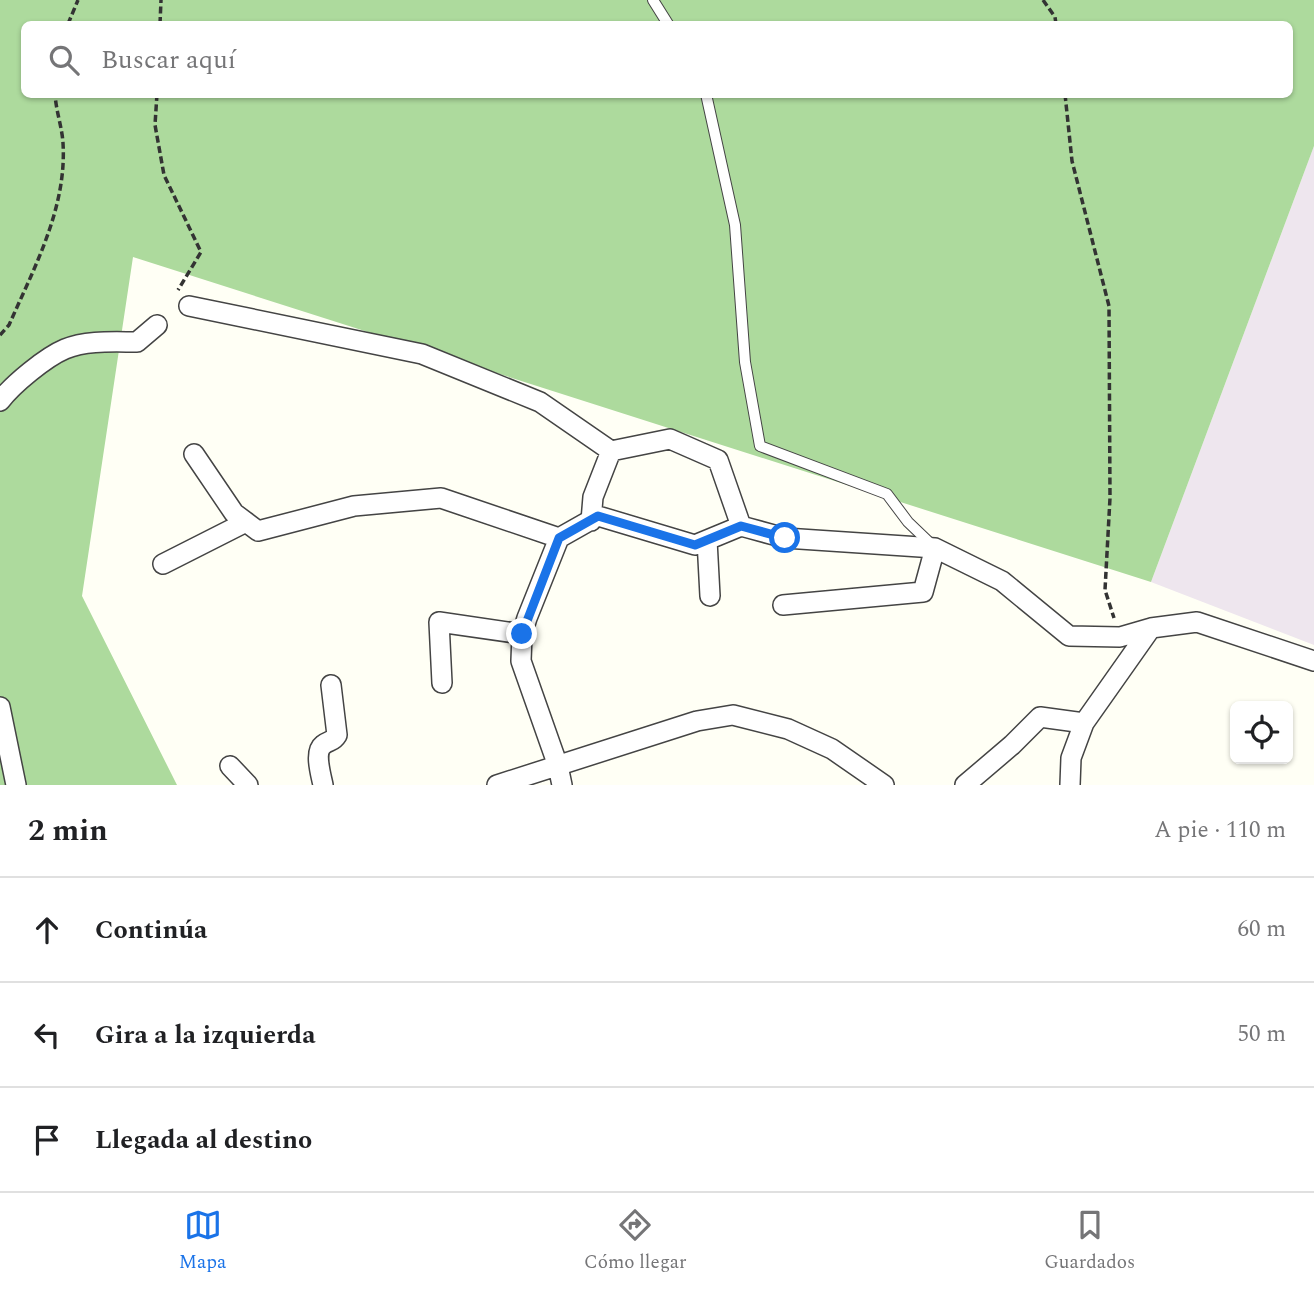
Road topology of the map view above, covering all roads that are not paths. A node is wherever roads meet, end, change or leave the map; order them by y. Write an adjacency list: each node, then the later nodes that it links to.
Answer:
1 (653, 0): 2 (lane)
2 (666, 21)
3 (707, 98): 14 (lane)
4 (182, 300): 7 (street)
5 (157, 325): 6 (street)
6 (0, 401)
7 (611, 451): 9 (street); 11 (street)
8 (194, 454): 10 (street)
9 (590, 521): 12 (street); 13 (street)
10 (246, 522): 12 (street); 15 (street)
11 (741, 526): 13 (street); 14 (street)
12 (559, 538): 19 (street)
13 (707, 540): 16 (street)
14 (935, 548): 17 (street); 18 (street)
15 (163, 564)
16 (710, 596)
17 (783, 605)
18 (1151, 628): 20 (street); 24 (street)
19 (522, 634): 21 (street); 26 (street)
20 (1314, 661)
21 (442, 683)
22 (331, 685): 29 (street)
23 (0, 707): 27 (street)
24 (1084, 723): 32 (street); 33 (street)
25 (230, 766): 28 (street)
26 (560, 775): 30 (street); 31 (street)
27 (16, 785)
28 (248, 785)
29 (323, 785)
30 (497, 785)
31 (884, 785)
32 (965, 785)
33 (1070, 785)

